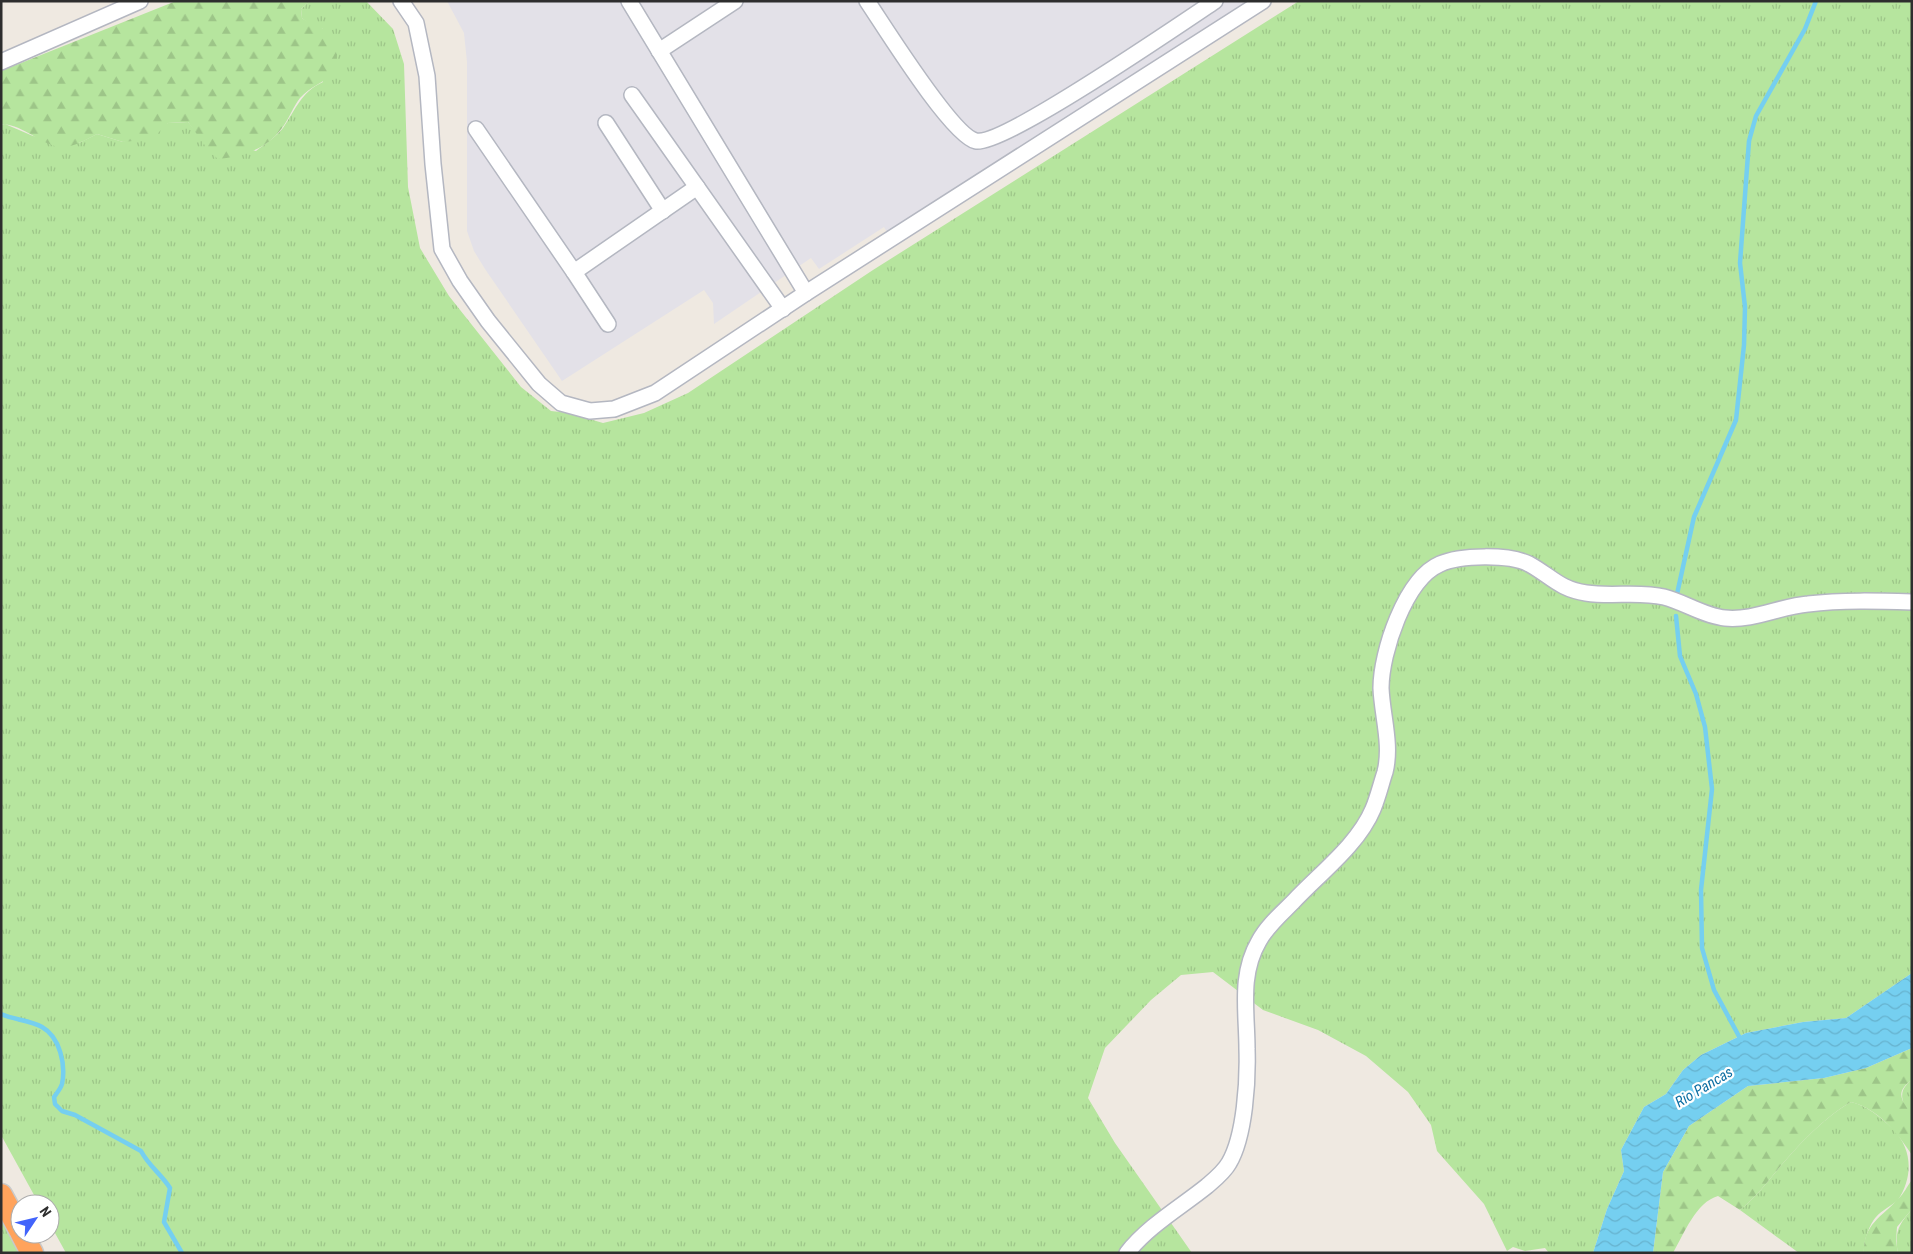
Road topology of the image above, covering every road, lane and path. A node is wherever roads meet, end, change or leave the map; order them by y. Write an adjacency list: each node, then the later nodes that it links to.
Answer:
1 (140, 1): 9 (street)
2 (401, 1): 17 (street)
3 (629, 1): 8 (street)
4 (735, 1): 8 (street)
5 (867, 1): 6 (street)
6 (1215, 1)
7 (1263, 1): 16 (street)
8 (659, 51): 16 (street)
9 (1, 62)
10 (632, 95): 13 (street)
11 (606, 123): 14 (street)
12 (476, 129): 15 (street)
13 (697, 187): 14 (street); 17 (street)
14 (664, 211): 15 (street)
15 (574, 272): 18 (street)
16 (806, 294): 17 (street)
17 (783, 308)
18 (608, 324)
19 (1912, 602): 22 (street)
20 (1, 1195): 21 (highway)
21 (10, 1212)
22 (1127, 1253)

